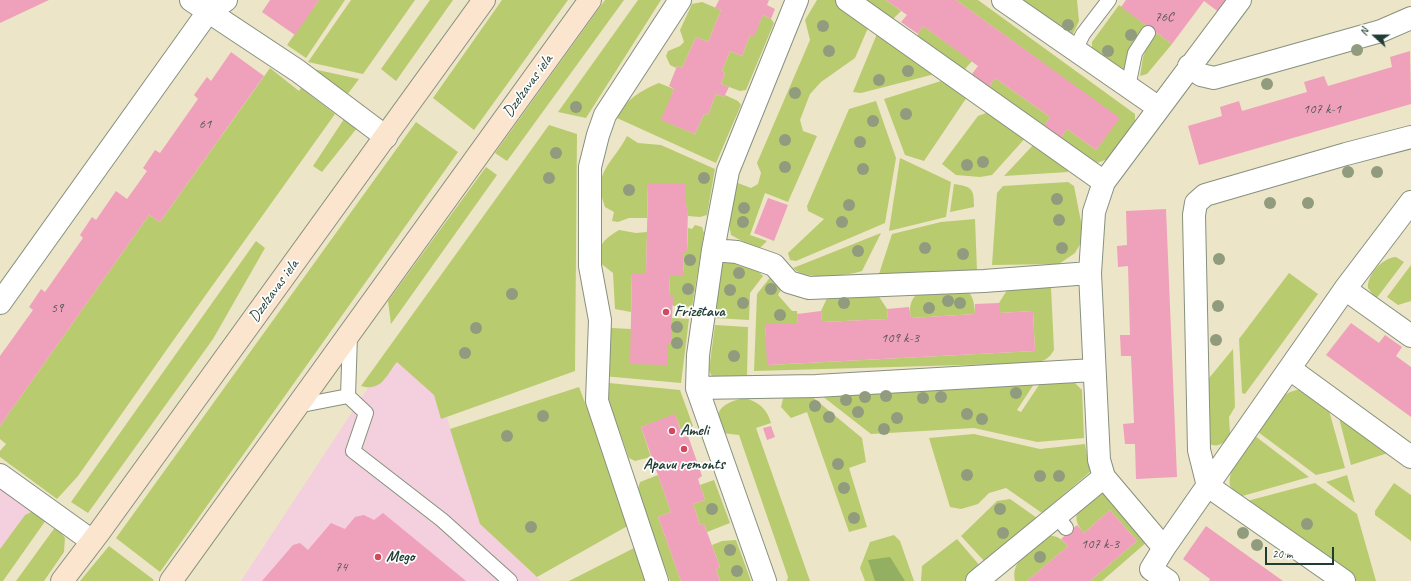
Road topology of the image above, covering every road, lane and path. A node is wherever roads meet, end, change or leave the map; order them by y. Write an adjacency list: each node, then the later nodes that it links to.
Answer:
1 (484, 0): 16 (main road, Dzelzavas iela)
2 (590, 0): 24 (main road, Dzelzavas iela)
3 (680, 0): 42 (street)
4 (797, 0): 20 (street)
5 (848, 0): 18 (street)
6 (1003, 0): 12 (street)
7 (1109, 0): 12 (lane)
8 (1240, 0): 13 (street)
9 (208, 4): 16 (street); 23 (street)
10 (1411, 18): 13 (street)
11 (1148, 33): 14 (lane)
12 (1075, 50): 14 (street)
13 (1189, 66): 15 (street)
14 (1128, 87): 15 (street)
15 (1159, 108): 18 (street)
16 (386, 137): 35 (main road, Dzelzavas iela)
17 (1411, 137): 34 (street)
18 (1104, 182): 21 (street)
19 (1411, 202): 22 (street)
20 (713, 250): 21 (street); 28 (street)
21 (1090, 273): 27 (street)
22 (1345, 289): 25 (street); 26 (street)
23 (0, 303)
24 (350, 332): 29 (lane); 30 (main road, Dzelzavas iela)
25 (1411, 336)
26 (1290, 369): 31 (street); 34 (street)
27 (1094, 370): 28 (street); 33 (street)
28 (697, 388): 43 (street)
29 (348, 396): 30 (lane); 41 (lane)
30 (297, 406): 40 (main road, Dzelzavas iela)
31 (1411, 457)
32 (0, 475): 35 (street)
33 (1104, 477): 36 (street); 38 (street)
34 (1208, 486): 36 (street); 44 (street)
35 (92, 541): 39 (main road, Dzelzavas iela)
36 (1164, 548): 37 (street)
37 (1154, 577)
38 (986, 578)
39 (62, 581)
40 (171, 581)
41 (510, 581)
42 (657, 581)
43 (766, 581)
44 (1344, 581)

